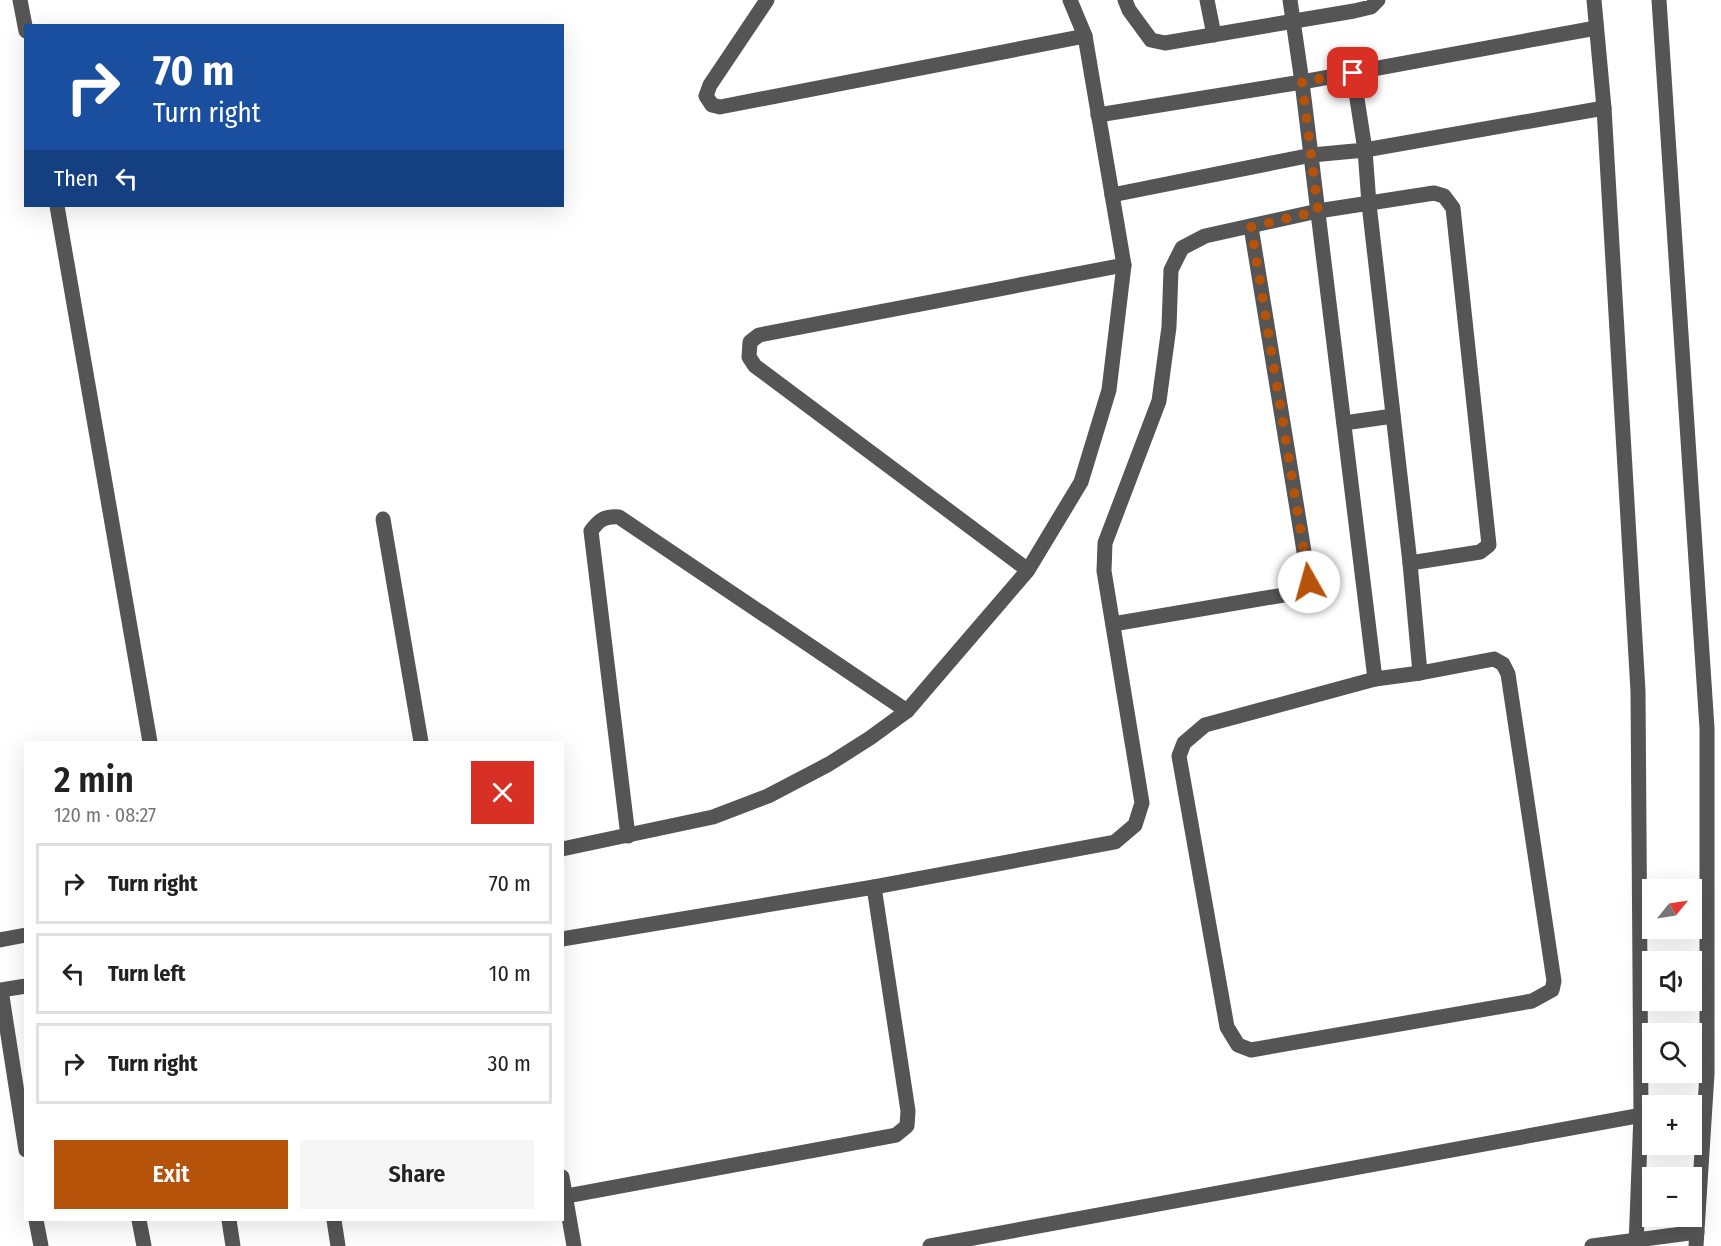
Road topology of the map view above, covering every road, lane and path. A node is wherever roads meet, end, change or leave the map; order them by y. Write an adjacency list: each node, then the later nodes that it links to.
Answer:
1 (20, 0): 11 (street)
2 (767, 0): 14 (street)
3 (1070, 0): 14 (street)
4 (1125, 0): 13 (street)
5 (1207, 0): 13 (street)
6 (1290, 0): 10 (street)
7 (1378, 0): 10 (street)
8 (1594, 0): 12 (street)
9 (1659, 0): 47 (street)
10 (1293, 22): 13 (street); 16 (street)
11 (25, 24)
12 (1596, 28): 15 (street); 17 (street)
13 (1214, 35)
14 (1085, 36): 18 (street)
15 (1353, 73): 16 (street); 19 (street)
16 (1302, 82): 18 (street); 20 (street)
17 (1604, 108): 19 (street); 46 (street)
18 (1098, 115): 21 (street)
19 (1365, 150): 20 (street); 22 (street)
20 (1312, 155): 21 (street); 24 (street)
21 (1112, 195): 26 (street)
22 (1369, 204): 24 (street); 27 (street); 30 (street)
23 (57, 207): 36 (street)
24 (1318, 211): 25 (street); 28 (street)
25 (1251, 227): 32 (street); 32 (street)
26 (1124, 265): 31 (street); 31 (street)
27 (1394, 416): 28 (street); 30 (street)
28 (1344, 423): 34 (street)
29 (383, 519): 37 (street)
30 (1410, 563): 33 (street)
31 (1028, 570): 35 (street)
32 (1113, 624): 40 (street)
33 (1420, 674): 34 (street); 34 (street)
34 (1374, 679)
35 (907, 711): 38 (street); 38 (street)
36 (150, 741)
37 (421, 741)
38 (628, 836): 39 (street)
39 (564, 849)
40 (874, 887): 42 (street); 53 (street)
41 (24, 935): 43 (street)
42 (564, 939)
43 (0, 940)
44 (24, 986): 45 (street)
45 (0, 989): 49 (street)
46 (1647, 1095)
47 (1702, 1095)
48 (1642, 1114): 65 (street)
49 (24, 1137)
50 (1644, 1155): 59 (street)
51 (1698, 1155): 58 (street)
52 (564, 1186): 53 (street)
53 (566, 1196): 64 (street)
54 (36, 1221): 60 (street)
55 (139, 1221): 61 (street)
56 (229, 1221): 62 (street)
57 (334, 1221): 63 (street)
58 (1697, 1239): 59 (street)
59 (1637, 1242): 66 (street)
60 (40, 1246)
61 (144, 1246)
62 (233, 1246)
63 (338, 1246)
64 (574, 1246)
65 (930, 1246)
66 (1592, 1246)

